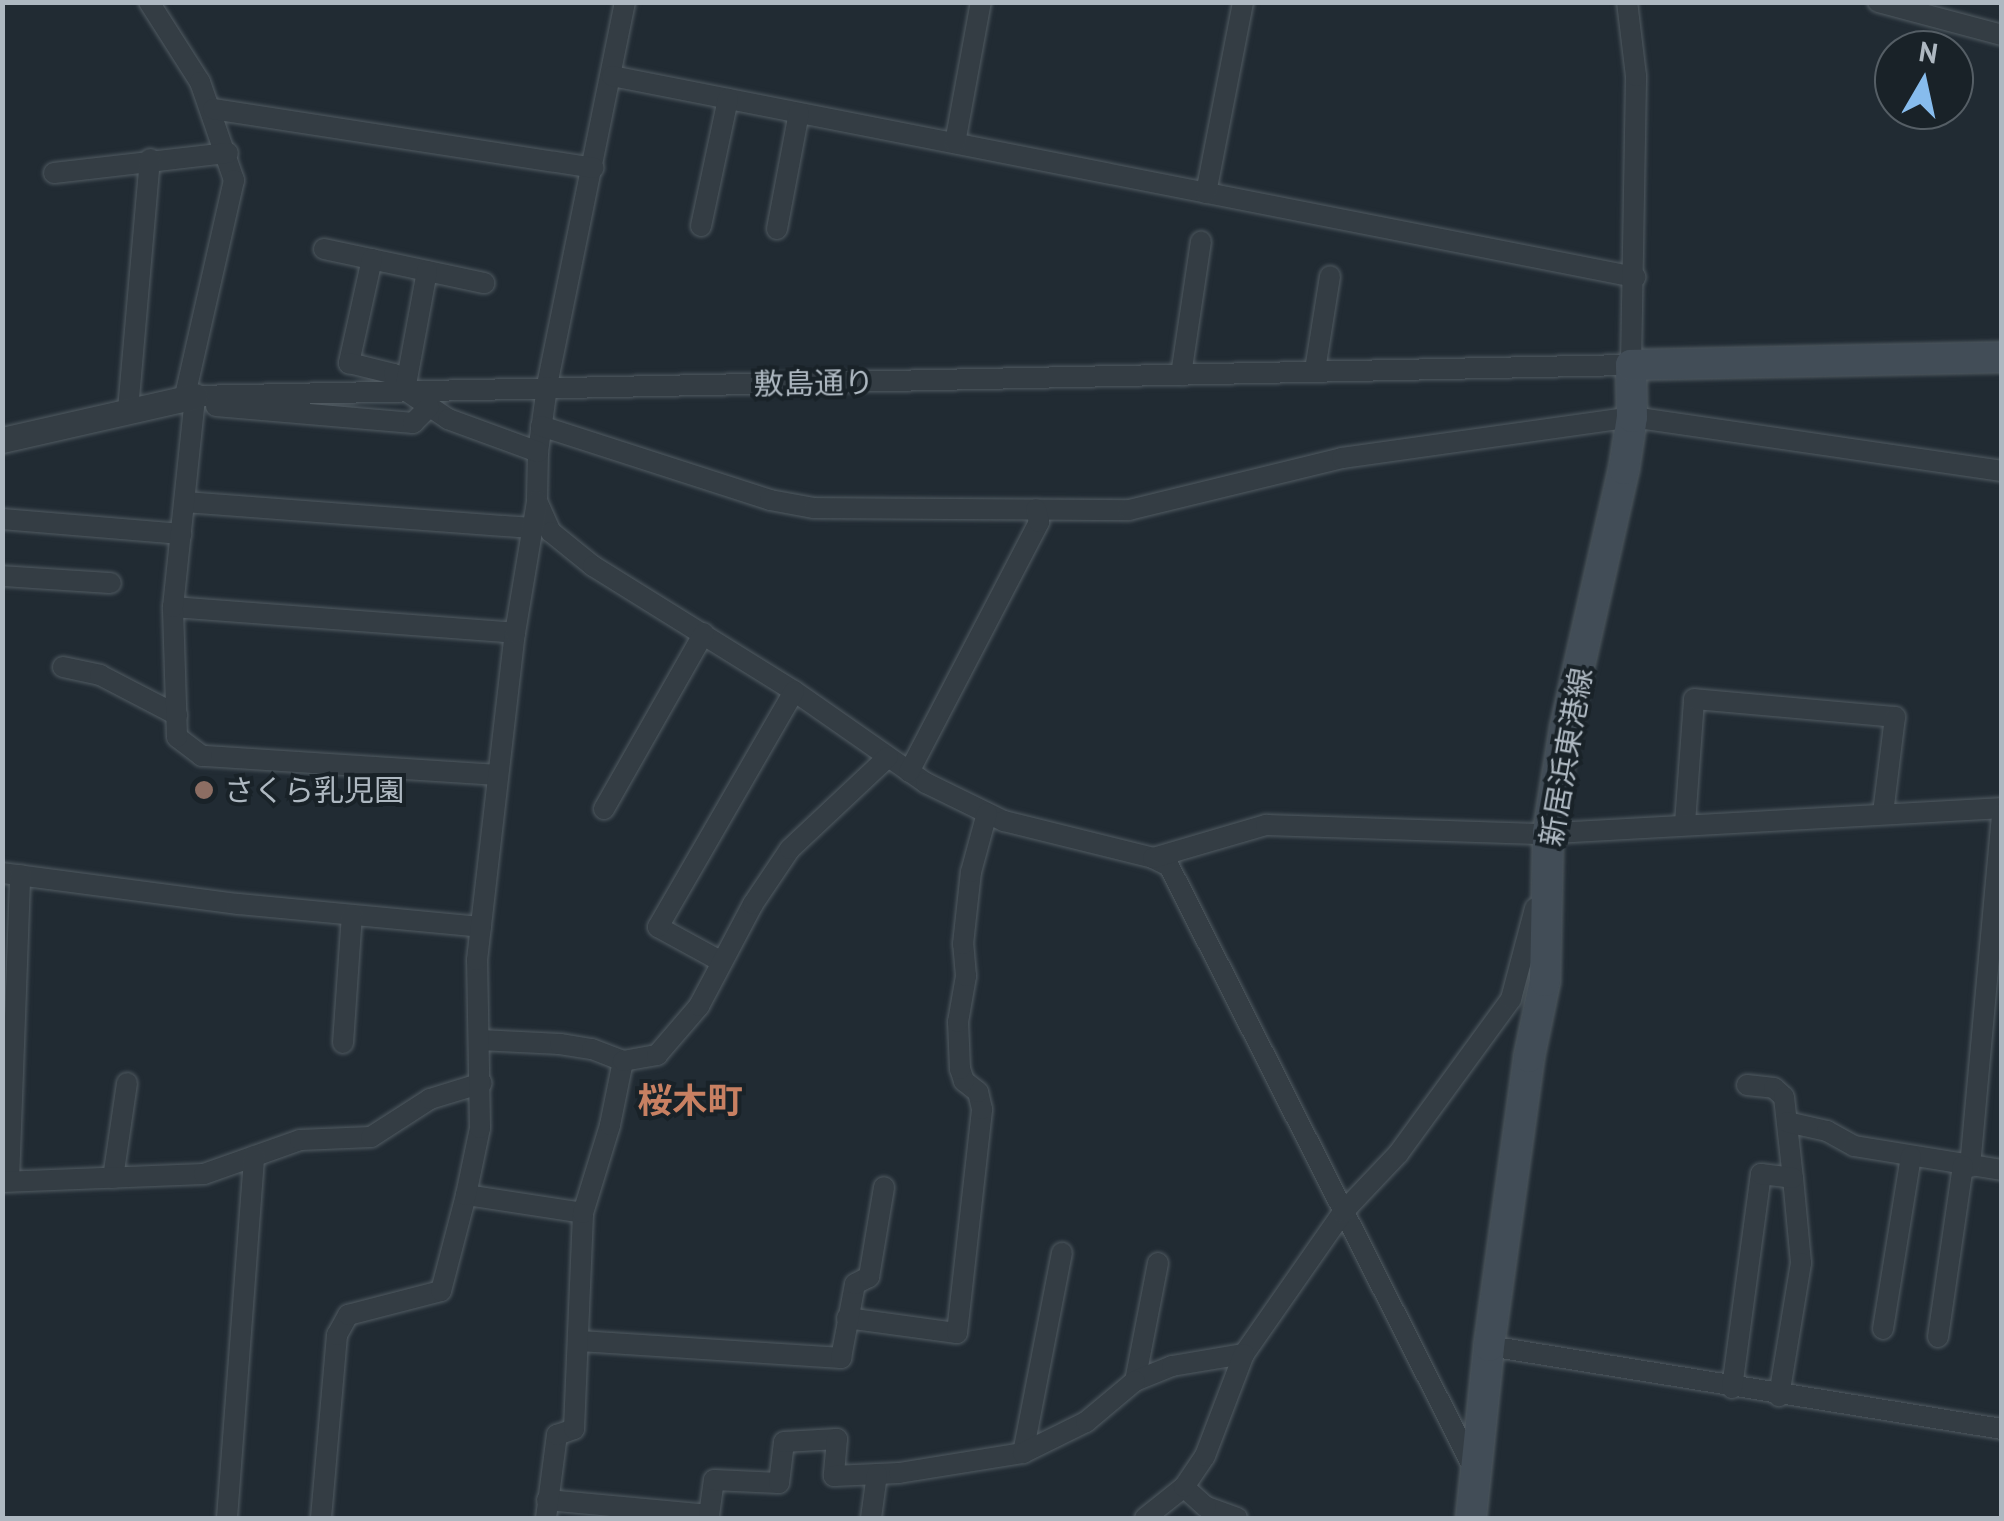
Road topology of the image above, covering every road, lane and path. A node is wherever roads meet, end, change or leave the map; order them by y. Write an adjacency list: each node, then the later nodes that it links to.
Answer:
1 (148, 2): 10 (street)
2 (625, 2): 8 (street)
3 (981, 2): 12 (street)
4 (1243, 2): 17 (street)
5 (1627, 2): 25 (street)
6 (1878, 2): 7 (street)
7 (2002, 35)
8 (612, 76): 9 (street); 15 (street)
9 (728, 98): 11 (street); 18 (street)
10 (213, 110): 13 (street); 15 (street)
11 (799, 112): 12 (street); 19 (street)
12 (955, 143): 17 (street)
13 (228, 153): 14 (street); 33 (street)
14 (150, 159): 16 (street); 35 (street)
15 (592, 168): 31 (street)
16 (54, 173)
17 (1206, 193): 25 (street)
18 (701, 226)
19 (777, 229)
20 (1201, 241): 30 (street)
21 (324, 249): 22 (street)
22 (372, 259): 23 (street); 32 (street)
23 (427, 270): 26 (street); 32 (street)
24 (1330, 276): 29 (street)
25 (1635, 278): 28 (street)
26 (484, 283)
27 (2002, 357): 28 (main road)
28 (1630, 365): 29 (street, 敷島通り); 36 (main road, 新居浜東港線)
29 (1316, 370): 30 (street, 敷島通り)
30 (1181, 374): 31 (street, 敷島通り)
31 (546, 388): 32 (street, 敷島通り); 37 (street)
32 (405, 390): 33 (street, 敷島通り); 34 (street)
33 (191, 400): 34 (street); 35 (street, 敷島通り); 42 (street)
34 (429, 406): 39 (street)
35 (128, 410): 38 (street, 敷島通り)
36 (1632, 417): 40 (street); 43 (street); 63 (main road, 新居浜東港線)
37 (541, 426): 39 (street); 43 (street)
38 (2, 440)
39 (538, 452): 41 (street)
40 (2002, 471)
41 (537, 501): 45 (street); 51 (street)
42 (185, 502): 45 (street); 46 (street)
43 (1036, 509): 56 (street)
44 (2, 520): 46 (street)
45 (532, 528): 50 (street)
46 (181, 534): 49 (street)
47 (2, 576): 48 (street)
48 (111, 583)
49 (173, 607): 50 (street); 54 (street)
50 (515, 633): 57 (street)
51 (704, 633): 53 (street); 58 (street)
52 (63, 667): 54 (street)
53 (794, 691): 55 (street); 68 (street)
54 (177, 714): 57 (street)
55 (888, 757): 56 (street); 68 (street)
56 (909, 772): 61 (street)
57 (498, 776): 67 (street)
58 (604, 810)
59 (2002, 811): 60 (street); 78 (street)
60 (1883, 813): 62 (street); 62 (street)
61 (987, 814): 64 (street); 89 (street)
62 (1685, 823): 63 (street)
63 (1543, 833): 64 (street); 85 (street); 93 (main road, 新居浜東港線)
64 (1153, 858): 85 (street)
65 (11, 874): 66 (street); 82 (street)
66 (352, 915): 67 (street); 70 (street)
67 (481, 928): 69 (street)
68 (722, 962): 71 (street)
69 (480, 1040): 71 (street); 73 (street)
70 (344, 1043)
71 (622, 1061): 86 (street)
72 (128, 1083): 80 (street)
73 (482, 1083): 76 (street); 84 (street)
74 (1747, 1085): 75 (street)
75 (1787, 1122): 77 (street); 81 (street)
76 (254, 1156): 80 (street); 104 (street)
77 (1911, 1156): 78 (street); 90 (street)
78 (1967, 1166): 79 (street); 91 (street)
79 (2002, 1170)
80 (112, 1178): 82 (street)
81 (1793, 1178): 96 (street); 97 (street)
82 (6, 1181)
83 (884, 1187): 89 (street)
84 (466, 1195): 86 (street); 105 (street)
85 (1343, 1212): 94 (street); 100 (street)
86 (583, 1213): 92 (street)
87 (1062, 1253): 99 (street)
88 (1158, 1263): 95 (street)
89 (847, 1318): 92 (street)
90 (1884, 1329)
91 (1938, 1337)
92 (580, 1341): 103 (street)
93 (1489, 1346): 96 (street); 100 (main road, 新居浜東港線)
94 (1244, 1354): 95 (street); 102 (street)
95 (1135, 1381): 99 (street)
96 (1732, 1388): 97 (street)
97 (1779, 1396): 98 (street)
98 (2002, 1429)
99 (1023, 1453): 101 (street)
100 (1475, 1471): 109 (main road, 新居浜東港線)
101 (877, 1474): 103 (street); 106 (street)
102 (1184, 1487): 107 (street); 108 (street)
103 (547, 1509)
104 (227, 1518)
105 (322, 1518)
106 (871, 1518)
107 (1146, 1518)
108 (1237, 1518)
109 (1471, 1518)

